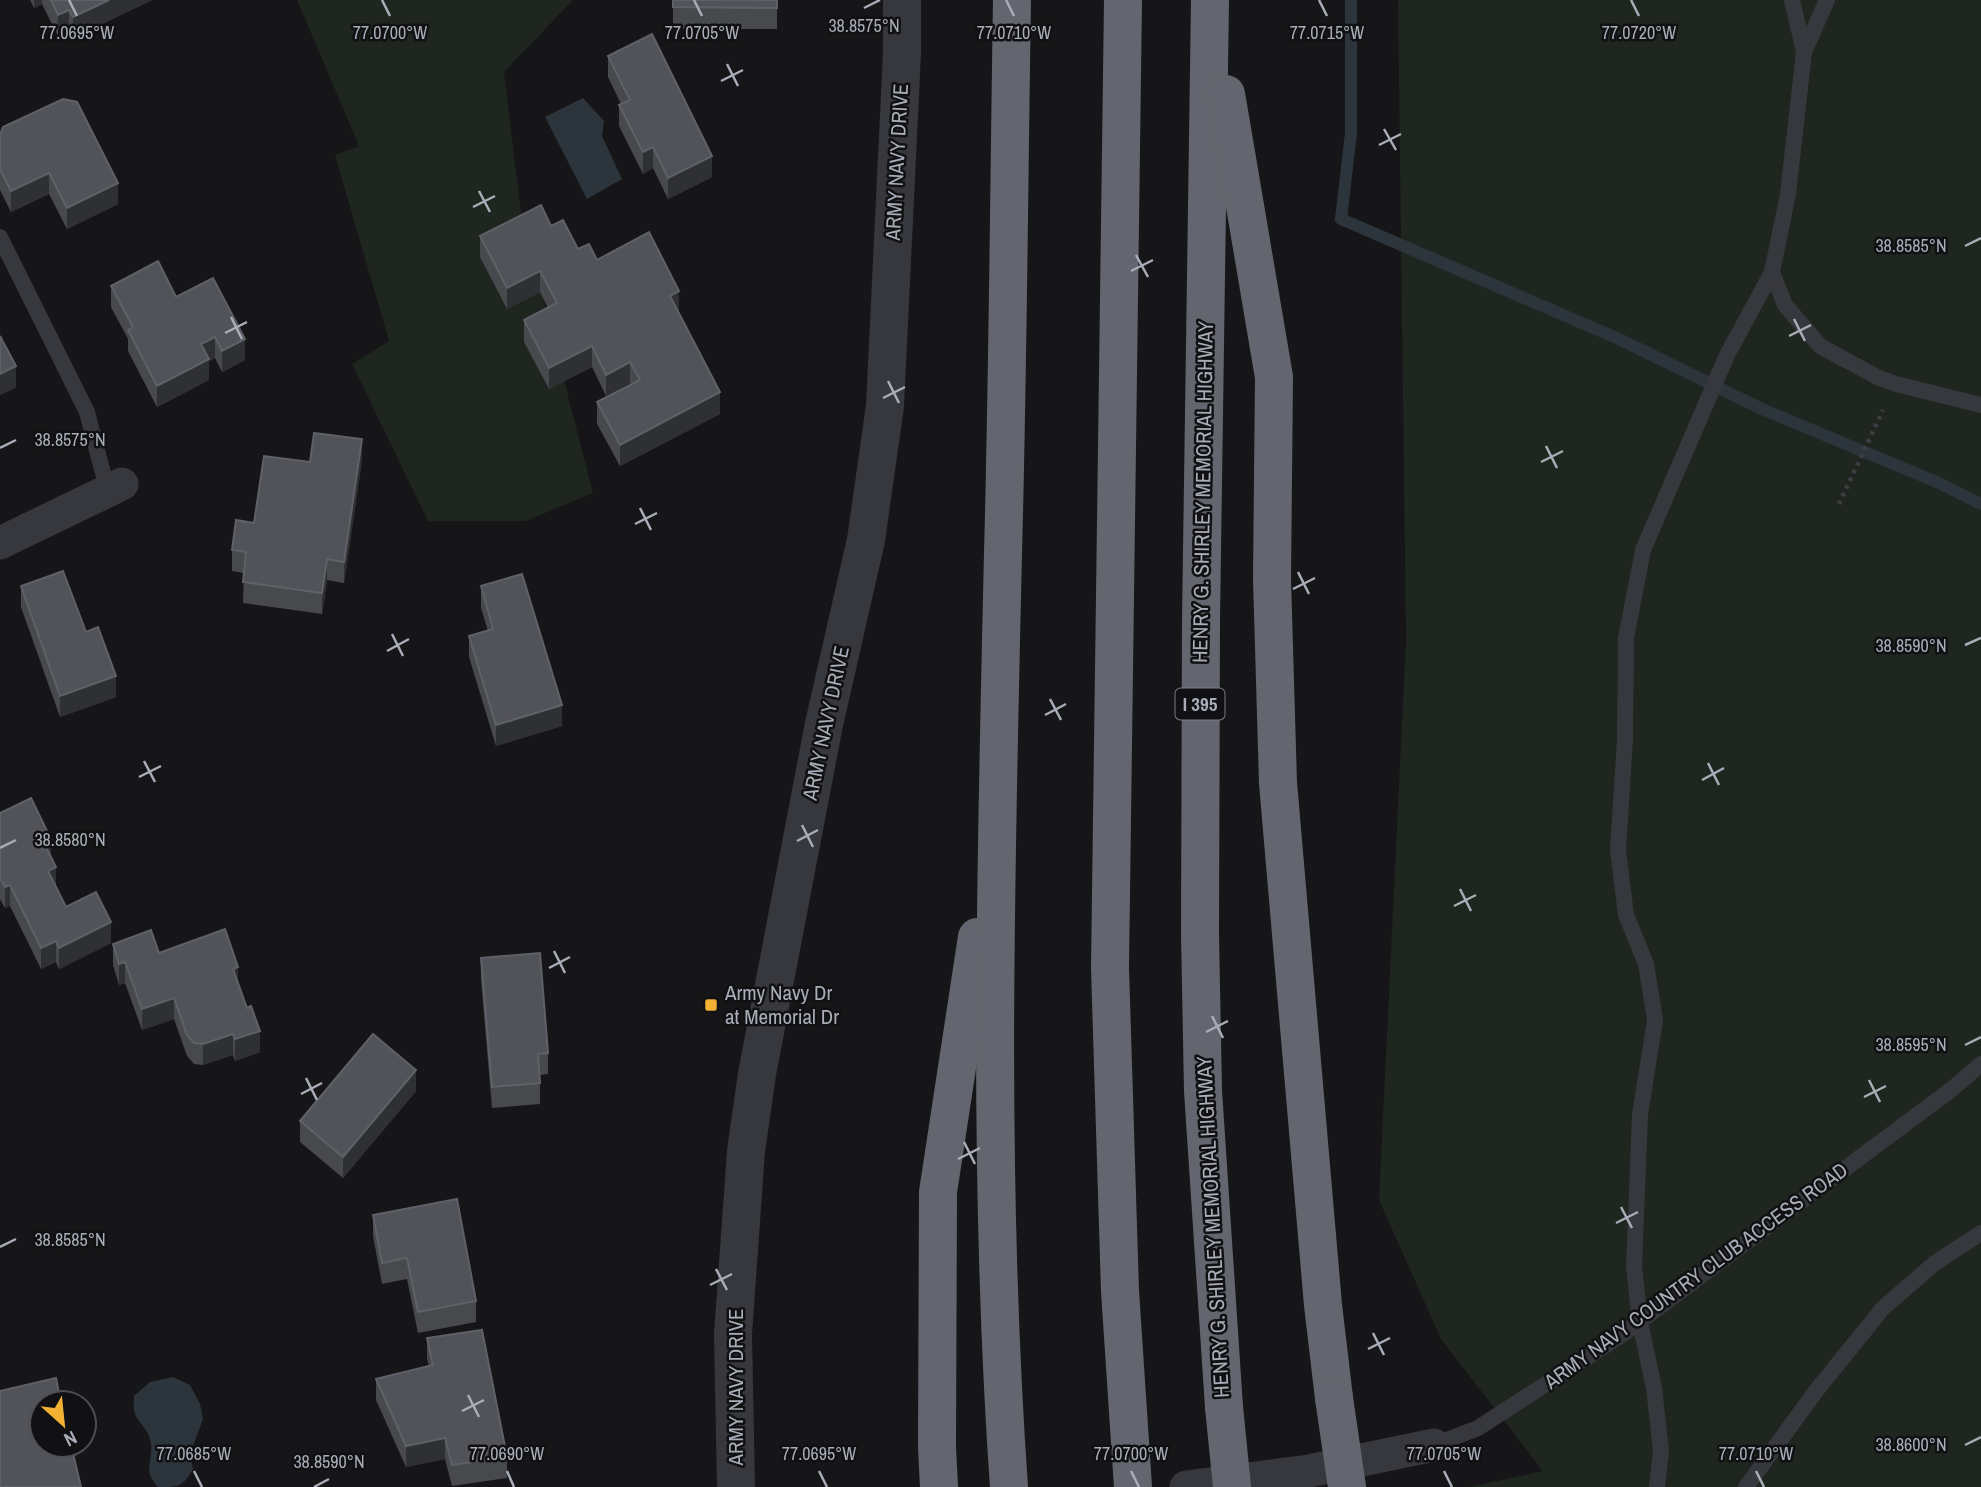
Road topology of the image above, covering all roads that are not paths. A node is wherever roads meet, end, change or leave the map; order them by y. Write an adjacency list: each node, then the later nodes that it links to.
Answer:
1 (902, 0): 18 (street, ARMY NAVY DRIVE)
2 (1012, 0): 13 (highway)
3 (1123, 0): 21 (highway)
4 (1210, 0): 23 (highway, HENRY G. SHIRLEY MEMORIAL HIGHWAY / I 395, bridge); 24 (highway, bridge)
5 (1792, 0): 7 (lane)
6 (1827, 0): 7 (lane)
7 (1804, 52): 9 (lane)
8 (0, 237): 11 (lane)
9 (1772, 272): 10 (lane); 16 (lane)
10 (1981, 405)
11 (115, 488): 12 (street)
12 (0, 544)
13 (997, 803): 19 (highway); 20 (highway)
14 (1981, 1064): 16 (lane, ARMY NAVY COUNTRY CLUB ACCESS ROAD)
15 (1981, 1233): 26 (lane)
16 (1640, 1322): 17 (lane, ARMY NAVY COUNTRY CLUB ACCESS ROAD); 25 (lane)
17 (1434, 1445): 22 (street, ARMY NAVY COUNTRY CLUB ACCESS ROAD)
18 (736, 1487)
19 (939, 1487)
20 (1009, 1487)
21 (1133, 1487)
22 (1185, 1487)
23 (1232, 1487)
24 (1347, 1487)
25 (1657, 1487)
26 (1746, 1487)

